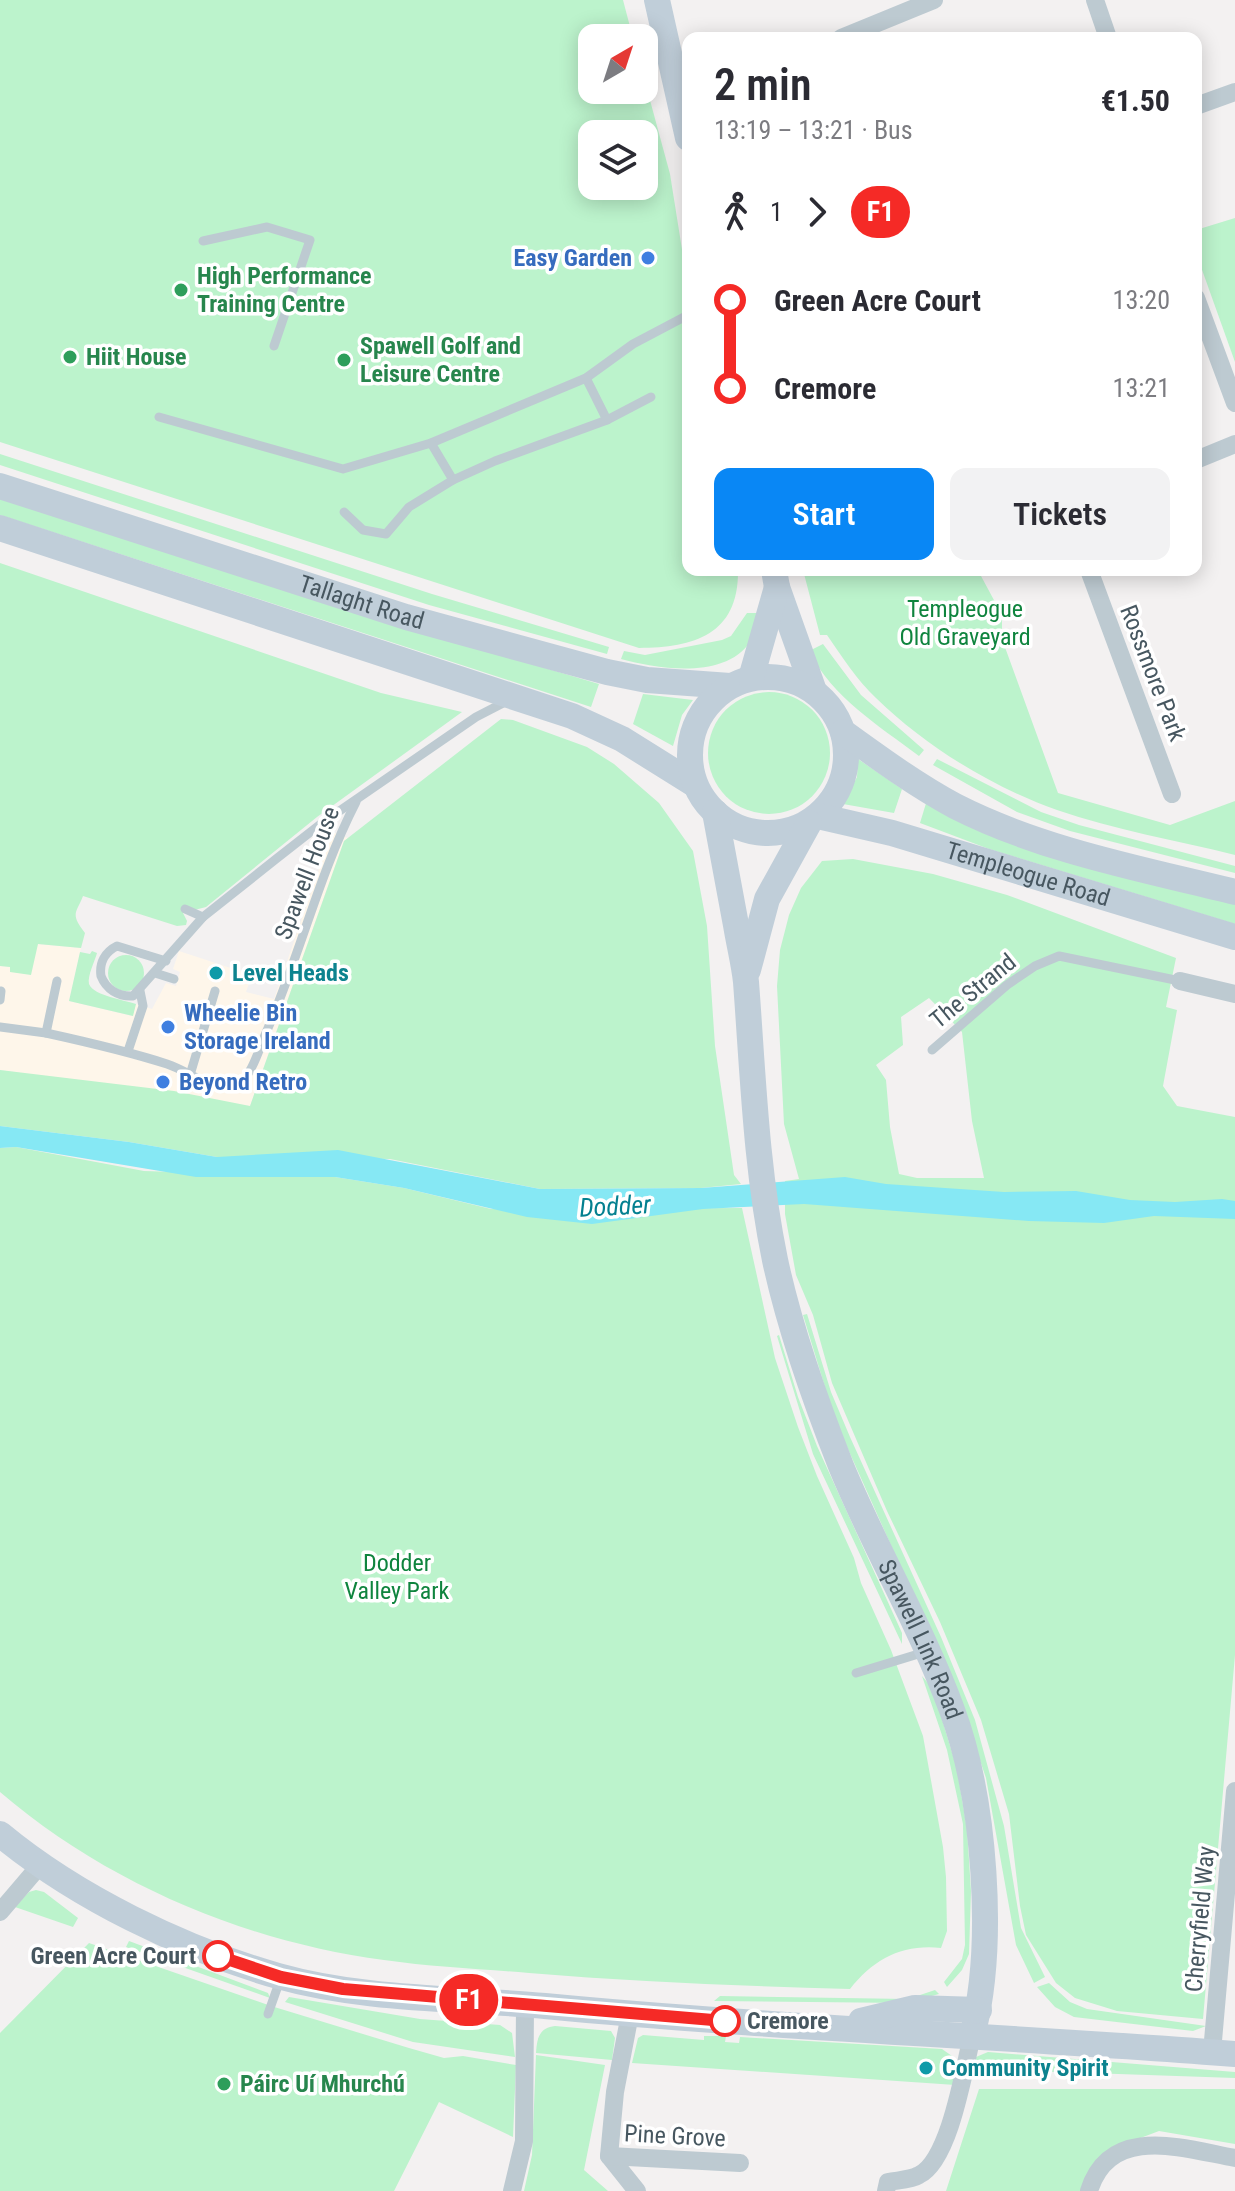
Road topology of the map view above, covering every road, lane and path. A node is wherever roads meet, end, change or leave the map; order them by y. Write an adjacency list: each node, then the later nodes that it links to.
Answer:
1 (657, 0): 6 (main road)
2 (934, 0): 4 (street)
3 (1095, 0): 5 (street)
4 (856, 32)
5 (1106, 32)
6 (682, 92)
7 (1235, 92): 8 (street)
8 (1202, 104)
9 (203, 241): 12 (lane)
10 (1202, 314): 15 (street)
11 (682, 318): 13 (lane)
12 (274, 346)
13 (586, 378): 17 (lane); 18 (lane)
14 (651, 397): 17 (lane)
15 (1235, 403)
16 (159, 417): 18 (lane)
17 (607, 420): 21 (lane)
18 (431, 443): 21 (lane)
19 (1235, 444): 20 (street)
20 (1202, 458)
21 (453, 480): 23 (lane)
22 (0, 486): 27 (main road, Tallaght Road)
23 (344, 512)
24 (0, 528): 29 (main road, Tallaght Road)
25 (1091, 576): 34 (street, Rossmore Park)
26 (775, 578): 27 (main road); 28 (main road)
27 (741, 682): 28 (main road); 33 (main road)
28 (814, 691): 32 (main road)
29 (475, 694): 30 (main road, Tallaght Road); 31 (lane)
30 (520, 698): 31 (lane, Spawell House); 33 (main road, Tallaght Road)
31 (476, 717): 35 (lane, Spawell House)
32 (843, 732): 37 (main road); 38 (main road, Templeogue Road)
33 (694, 784): 36 (main road)
34 (1172, 794)
35 (358, 799): 40 (lane, Spawell House); 55 (lane, Spawell House)
36 (715, 812): 37 (main road); 45 (main road)
37 (813, 819): 41 (main road, Templeogue Road); 45 (main road)
38 (1235, 892)
39 (185, 909): 40 (lane)
40 (203, 917): 42 (lane, Spawell House)
41 (1235, 937)
42 (166, 961): 43 (lane, Spawell House); 48 (lane)
43 (155, 973): 44 (lane); 48 (lane, Spawell House)
44 (174, 979)
45 (745, 979): 56 (main road, Spawell Link Road)
46 (57, 981): 52 (lane)
47 (1180, 981): 50 (street); 53 (lane, The Strand)
48 (140, 991): 54 (lane)
49 (215, 991): 55 (lane)
50 (1235, 994)
51 (0, 1027): 52 (lane)
52 (46, 1033): 54 (lane)
53 (932, 1050)
54 (128, 1051): 55 (lane)
55 (190, 1075)
56 (928, 1651): 57 (lane); 64 (main road, Spawell Link Road)
57 (856, 1673)
58 (1235, 1791): 69 (street, Cherryfield Way)
59 (0, 1834): 60 (main road)
60 (41, 1864): 61 (street); 62 (main road)
61 (0, 1912)
62 (281, 1977): 63 (main road); 65 (lane)
63 (525, 2005): 66 (main road); 73 (street)
64 (979, 2010): 67 (main road); 68 (main road, Spawell Link Road)
65 (268, 2014)
66 (630, 2014): 67 (main road); 70 (street, Pine Grove)
67 (834, 2027): 68 (main road)
68 (972, 2036): 69 (main road); 75 (street)
69 (1224, 2053)
70 (609, 2156): 72 (street, Pine Grove); 74 (street, Pine Grove)
71 (1235, 2158): 76 (street)
72 (740, 2163)
73 (512, 2191)
74 (637, 2191)
75 (886, 2191)
76 (1089, 2191)

